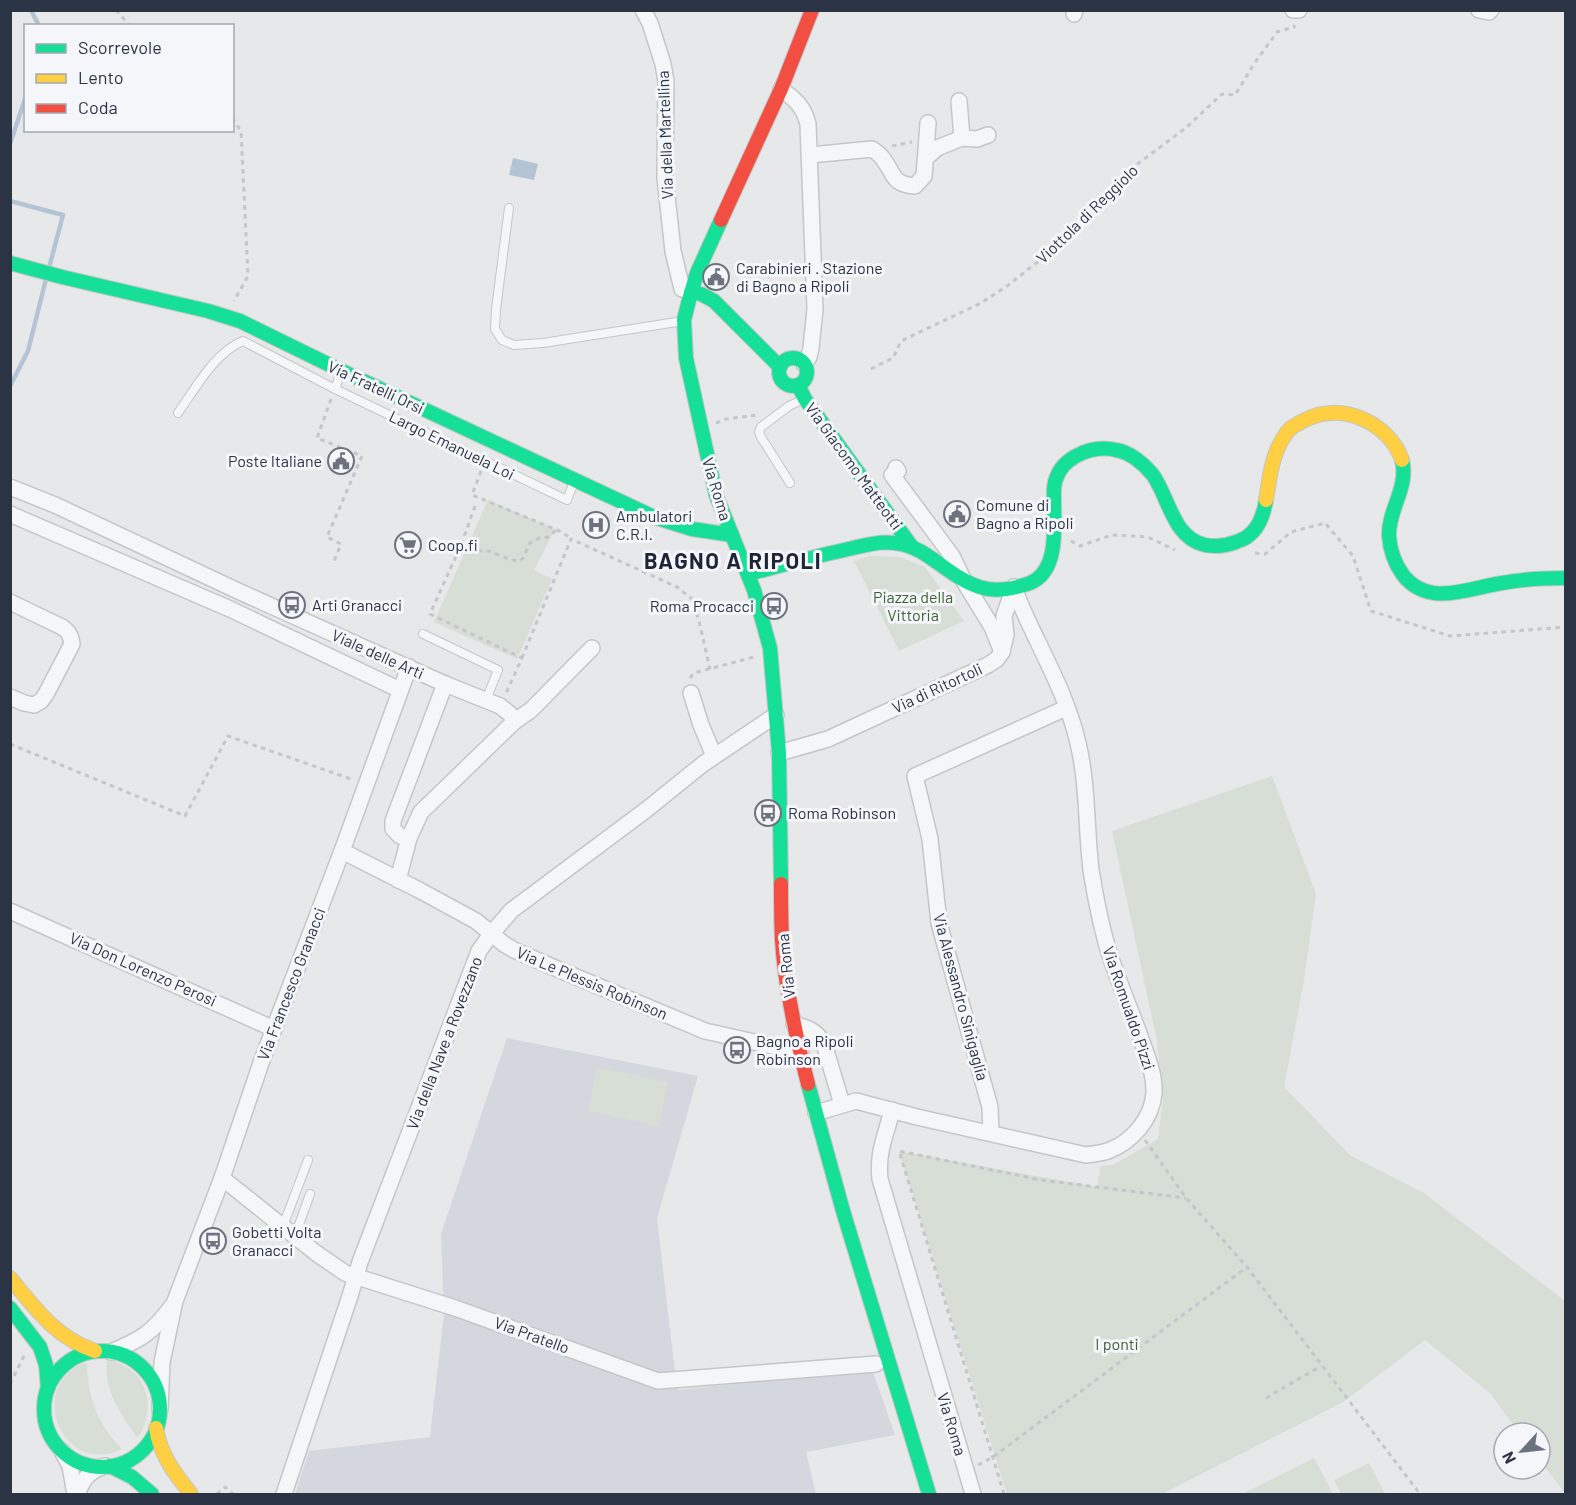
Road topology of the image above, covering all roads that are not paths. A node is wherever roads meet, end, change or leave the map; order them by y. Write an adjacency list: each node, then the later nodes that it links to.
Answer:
1 (812, 10): 5 (street, Via Roma)
2 (1479, 10): 3 (street)
3 (1491, 10)
4 (644, 12): 14 (street, Via della Martellina)
5 (781, 89): 10 (street); 14 (street, Via Roma)
6 (959, 101): 9 (street)
7 (928, 123): 11 (street)
8 (988, 135): 9 (street)
9 (962, 138): 11 (street)
10 (810, 155): 11 (street); 16 (street)
11 (926, 158)
12 (509, 208): 15 (lane)
13 (10, 263): 18 (street, Via Fratelli Orsi)
14 (691, 292): 15 (street, Via Roma); 17 (street, Via Giacomo Matteotti)
15 (684, 320): 28 (street, Via Roma)
16 (804, 364): 17 (street); 19 (street, Via Giacomo Matteotti)
17 (780, 367): 19 (street, Via Giacomo Matteotti)
18 (342, 371): 20 (lane); 24 (street, Via Fratelli Orsi)
19 (798, 385): 21 (street, Via Giacomo Matteotti)
20 (335, 389): 22 (lane, Via Fratelli Orsi); 24 (lane, Largo Emanuela Loi)
21 (805, 399): 25 (lane); 29 (street, Via Giacomo Matteotti)
22 (178, 413)
23 (896, 468): 32 (street)
24 (575, 480): 28 (street, Via Fratelli Orsi)
25 (789, 483)
26 (10, 487): 34 (street, Viale delle Arti)
27 (10, 514): 36 (street, Viale delle Arti)
28 (732, 535): 30 (street, Via Roma)
29 (912, 547): 30 (street); 32 (street)
30 (748, 574): 47 (street, Via Roma)
31 (1564, 579): 33 (street)
32 (965, 583): 33 (street); 39 (street)
33 (1014, 587): 39 (street); 46 (street, Via Romualdo Pizzi)
34 (237, 591): 36 (street); 40 (street, Viale delle Arti)
35 (10, 602): 44 (street)
36 (230, 609): 42 (street, Viale delle Arti)
37 (423, 634): 45 (lane)
38 (592, 648): 48 (street)
39 (1002, 652): 49 (street, Via di Ritortoli)
40 (409, 667): 41 (street, Viale delle Arti); 42 (street, Via Francesco Granacci)
41 (445, 684): 45 (street, Viale delle Arti); 51 (street)
42 (400, 690): 52 (street, Via Francesco Granacci)
43 (691, 693): 50 (street)
44 (10, 697)
45 (486, 699): 48 (street, Viale delle Arti)
46 (1066, 708): 62 (street, Via Alessandro Sinigaglia); 62 (street, Via Romualdo Pizzi)
47 (776, 716): 49 (street, Via Roma); 50 (street, Via della Nave a Rovezzano)
48 (515, 721): 51 (street)
49 (779, 753): 56 (street, Via Roma)
50 (714, 756): 55 (street, Via della Nave a Rovezzano)
51 (409, 838): 53 (street)
52 (342, 851): 53 (street, Via Le Plessis Robinson); 57 (street, Via Francesco Granacci)
53 (398, 880): 55 (street, Via Le Plessis Robinson)
54 (10, 911): 57 (street, Via Don Lorenzo Perosi)
55 (491, 934): 58 (street, Via Le Plessis Robinson); 67 (street, Via della Nave a Rovezzano)
56 (794, 1024): 58 (street, Via Roma); 59 (street)
57 (274, 1029): 64 (street, Via Francesco Granacci)
58 (801, 1051): 61 (street, Via Roma)
59 (842, 1104): 60 (street, Via Romualdo Pizzi); 61 (street)
60 (892, 1110): 62 (street, Via Romualdo Pizzi); 84 (street, Via Roma)
61 (816, 1113): 83 (street, Via Roma)
62 (991, 1133)
63 (308, 1160): 66 (lane)
64 (222, 1178): 66 (street, Via Pratello); 69 (street, Via Francesco Granacci)
65 (310, 1194): 66 (lane)
66 (289, 1231): 67 (street, Via Pratello)
67 (356, 1276): 73 (street, Via Pratello); 82 (street, Via della Nave a Rovezzano)
68 (10, 1278): 71 (street)
69 (175, 1301): 72 (street, Via Francesco Granacci); 75 (street, Via Francesco Granacci)
70 (10, 1308): 74 (street)
71 (95, 1351): 72 (street); 74 (street)
72 (111, 1352): 75 (street)
73 (876, 1364)
74 (48, 1388): 77 (street)
75 (160, 1409): 76 (street)
76 (156, 1428): 78 (street); 81 (street)
77 (62, 1450): 78 (street); 79 (street)
78 (107, 1466): 79 (street); 80 (street)
79 (76, 1494)
80 (152, 1494)
81 (191, 1494)
82 (284, 1494)
83 (929, 1494)
84 (973, 1494)

